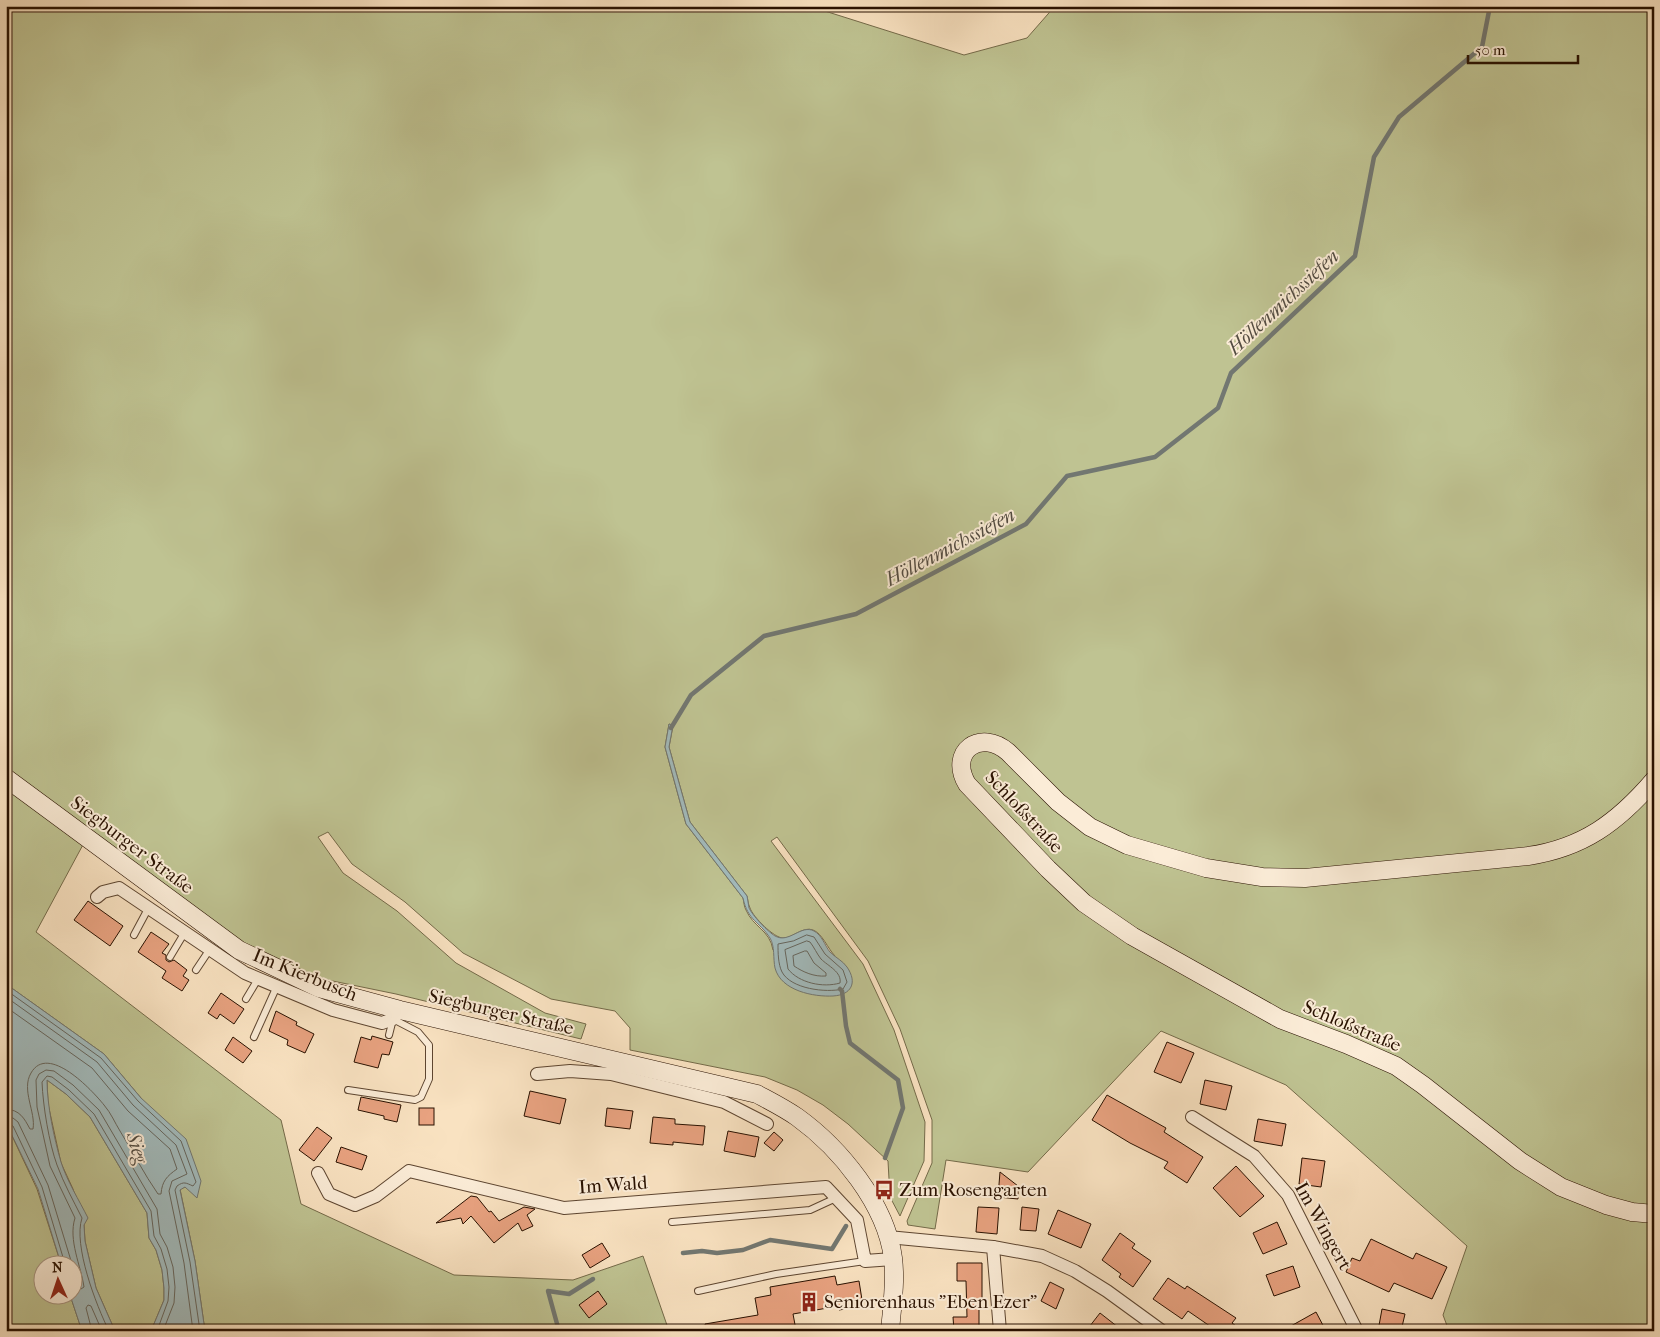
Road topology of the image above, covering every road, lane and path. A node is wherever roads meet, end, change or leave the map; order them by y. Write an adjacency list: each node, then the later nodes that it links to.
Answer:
1 (6, 778): 13 (main road, Siegburger Straße)
2 (1654, 780): 24 (main road, Schloßstraße)
3 (97, 897): 4 (street, Im Kierbusch)
4 (149, 907): 5 (street, Im Kierbusch); 6 (lane)
5 (185, 932): 7 (street, Im Kierbusch); 8 (lane)
6 (134, 935)
7 (210, 949): 9 (lane); 10 (street, Im Kierbusch)
8 (170, 957)
9 (196, 970)
10 (258, 979): 11 (street, Im Kierbusch); 12 (lane)
11 (277, 986): 13 (street, Im Kierbusch); 15 (lane)
12 (246, 999)
13 (396, 1015): 14 (lane); 16 (main road, Siegburger Straße); 19 (lane)
14 (389, 1035)
15 (254, 1037)
16 (603, 1057): 18 (street); 26 (main road, Siegburger Straße)
17 (537, 1074): 18 (street)
18 (611, 1074): 21 (street)
19 (348, 1090)
20 (1192, 1118): 34 (street, Im Wingert)
21 (767, 1124)
22 (318, 1173): 23 (street, Im Wald)
23 (836, 1198): 25 (lane); 29 (street, Im Wald)
24 (1654, 1214)
25 (672, 1222)
26 (888, 1237): 27 (street); 28 (main road, Siegburger Straße)
27 (993, 1246): 32 (street); 33 (street)
28 (893, 1259): 29 (street); 31 (main road, Siegburger Straße)
29 (865, 1260): 30 (lane)
30 (698, 1291)
31 (890, 1331)
32 (1000, 1331)
33 (1162, 1331)
34 (1357, 1331)

